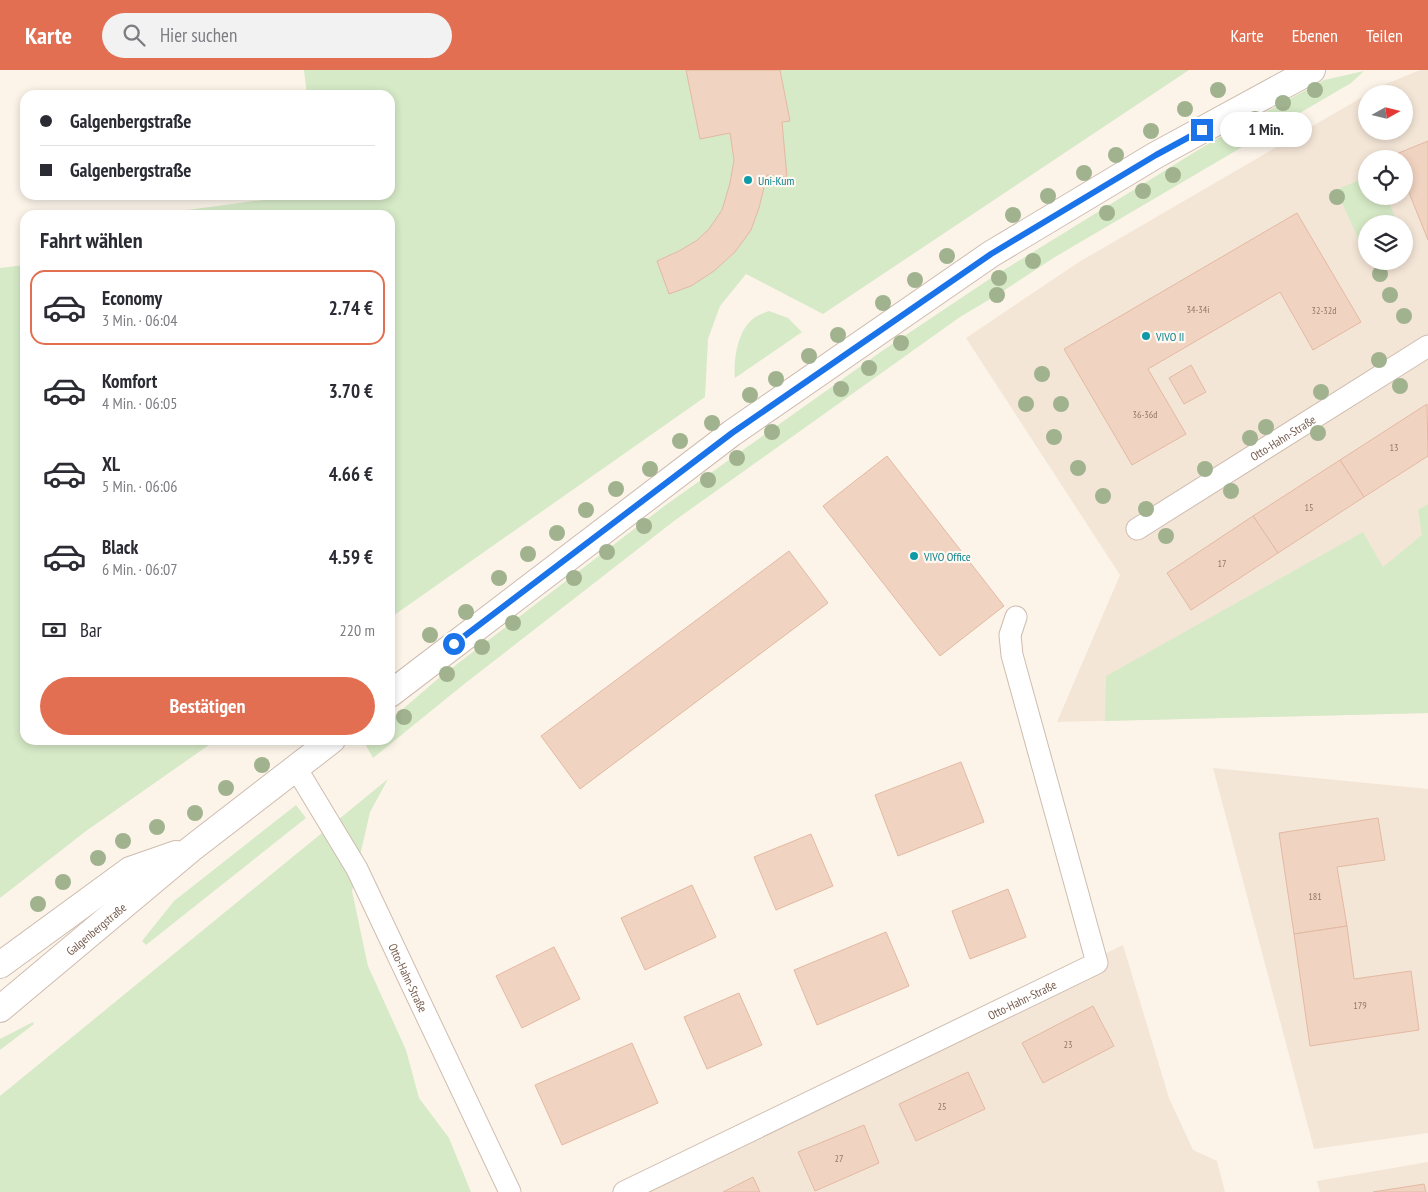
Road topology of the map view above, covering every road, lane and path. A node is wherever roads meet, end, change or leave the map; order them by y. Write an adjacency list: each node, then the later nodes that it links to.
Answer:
1 (1312, 70): 5 (street)
2 (1428, 346): 3 (street, Otto-Hahn-Straße)
3 (1137, 529)
4 (1016, 617): 12 (street, Otto-Hahn-Straße)
5 (395, 690)
6 (326, 745): 7 (street, Galgenbergstraße)
7 (296, 768): 8 (street, Galgenbergstraße); 11 (street, Otto-Hahn-Straße)
8 (191, 849): 9 (street, Galgenbergstraße); 10 (street, Galgenbergstraße)
9 (0, 965)
10 (0, 1009)
11 (510, 1192)
12 (624, 1192)

